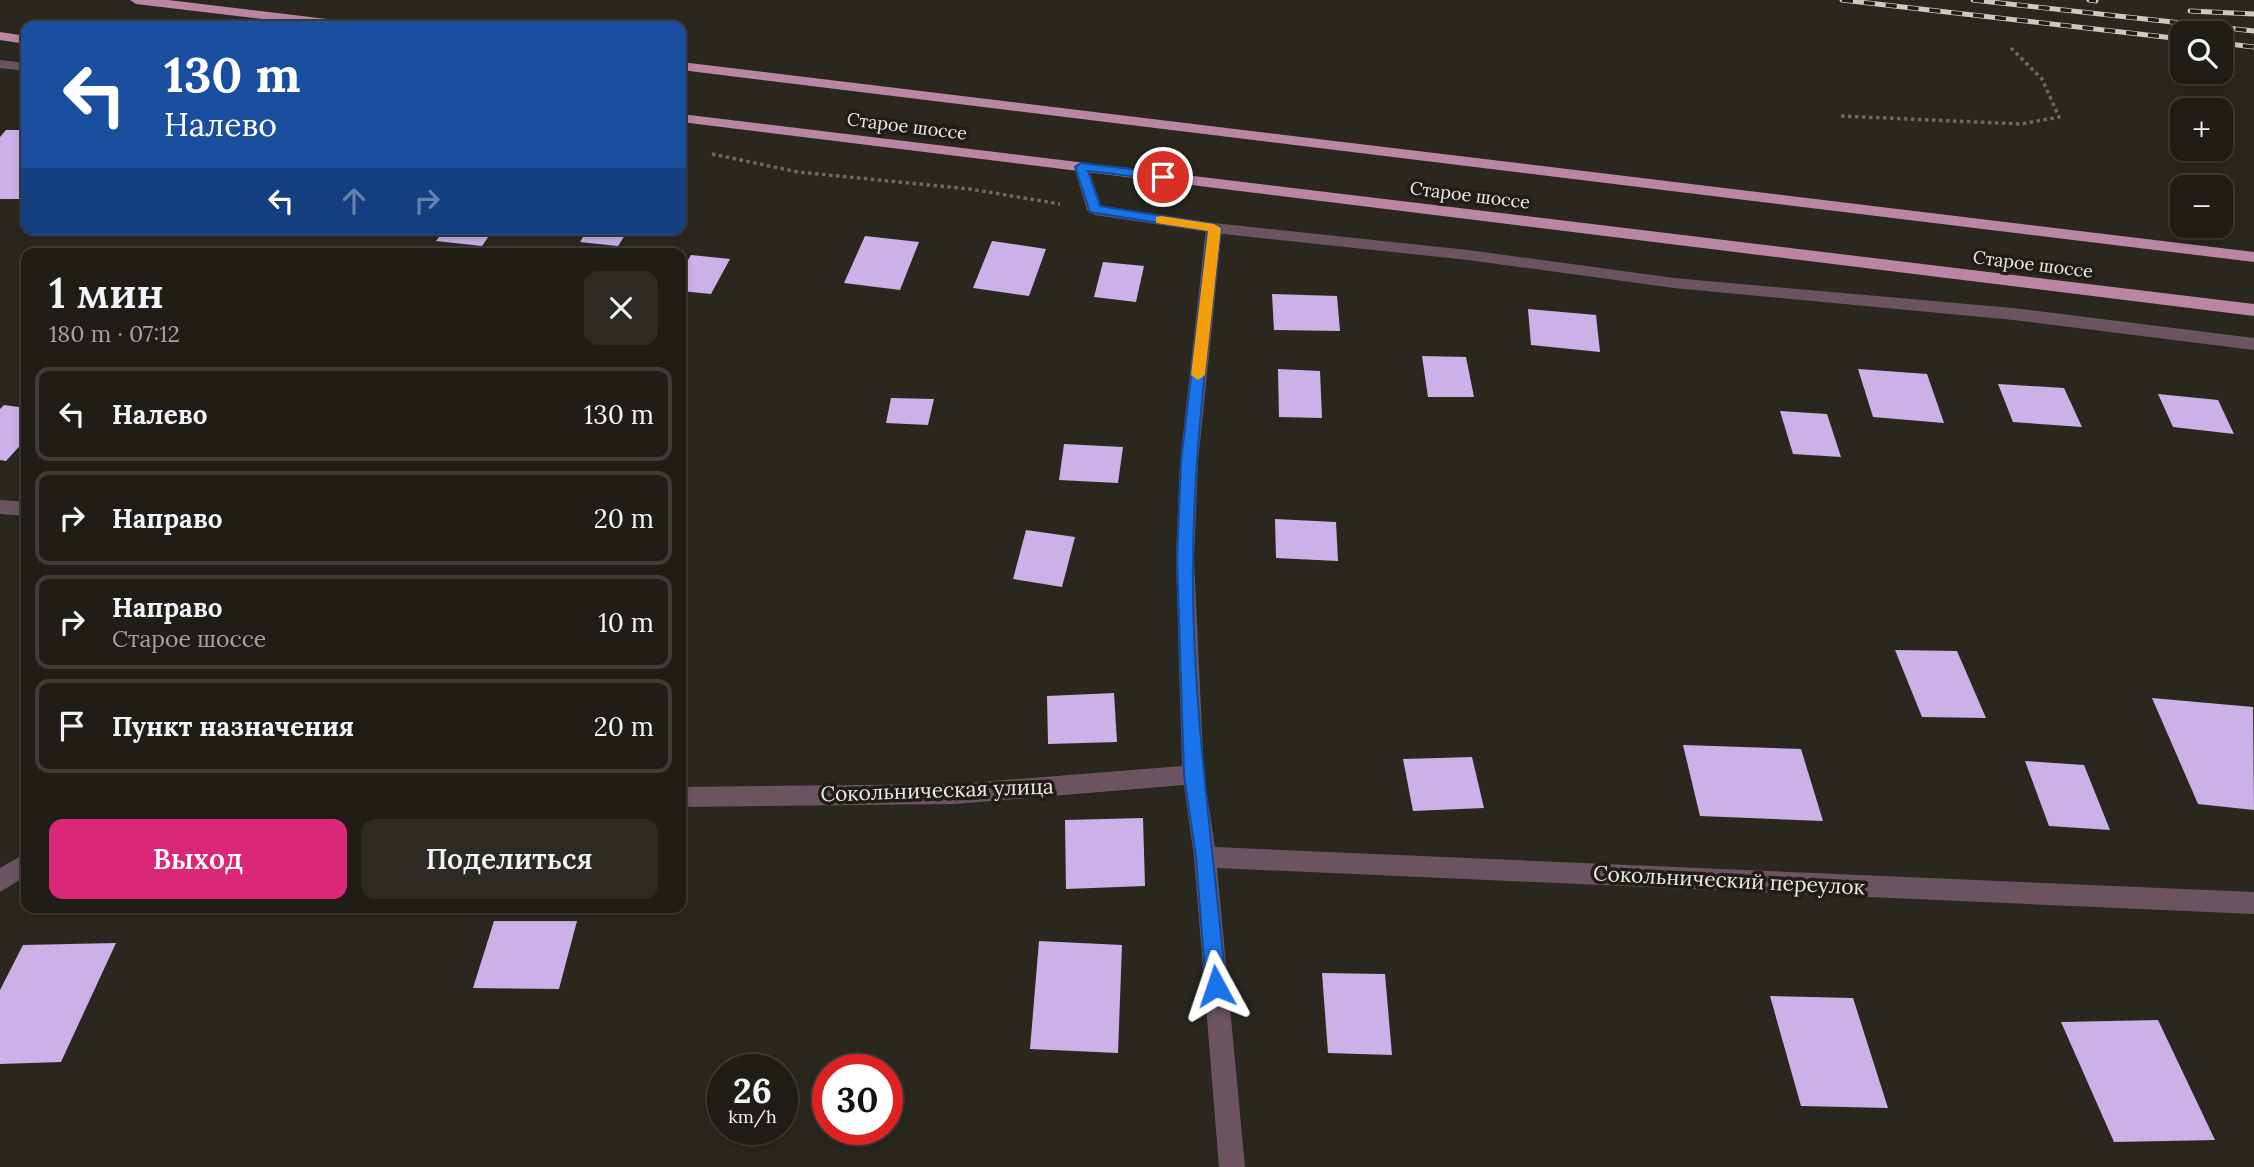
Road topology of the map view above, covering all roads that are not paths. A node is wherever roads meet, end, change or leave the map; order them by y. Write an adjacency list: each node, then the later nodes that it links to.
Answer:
1 (136, 0): 2 (highway)
2 (185, 3): 3 (highway)
3 (316, 21)
4 (0, 36): 5 (highway)
5 (21, 39)
6 (0, 64): 7 (street)
7 (21, 66)
8 (686, 67): 12 (highway, Старое шоссе)
9 (686, 119): 10 (highway, Старое шоссе)
10 (1081, 167): 11 (street); 13 (highway, Старое шоссе)
11 (1214, 228): 14 (street); 17 (street)
12 (2254, 257)
13 (2254, 310)
14 (2254, 344)
15 (0, 507): 16 (street)
16 (21, 509)
17 (1193, 775): 18 (street, Сокольническая улица); 19 (street)
18 (686, 797)
19 (1205, 857): 22 (street, Сокольнический переулок); 23 (street)
20 (21, 866): 21 (street)
21 (0, 881)
22 (2254, 903)
23 (1232, 1167)

